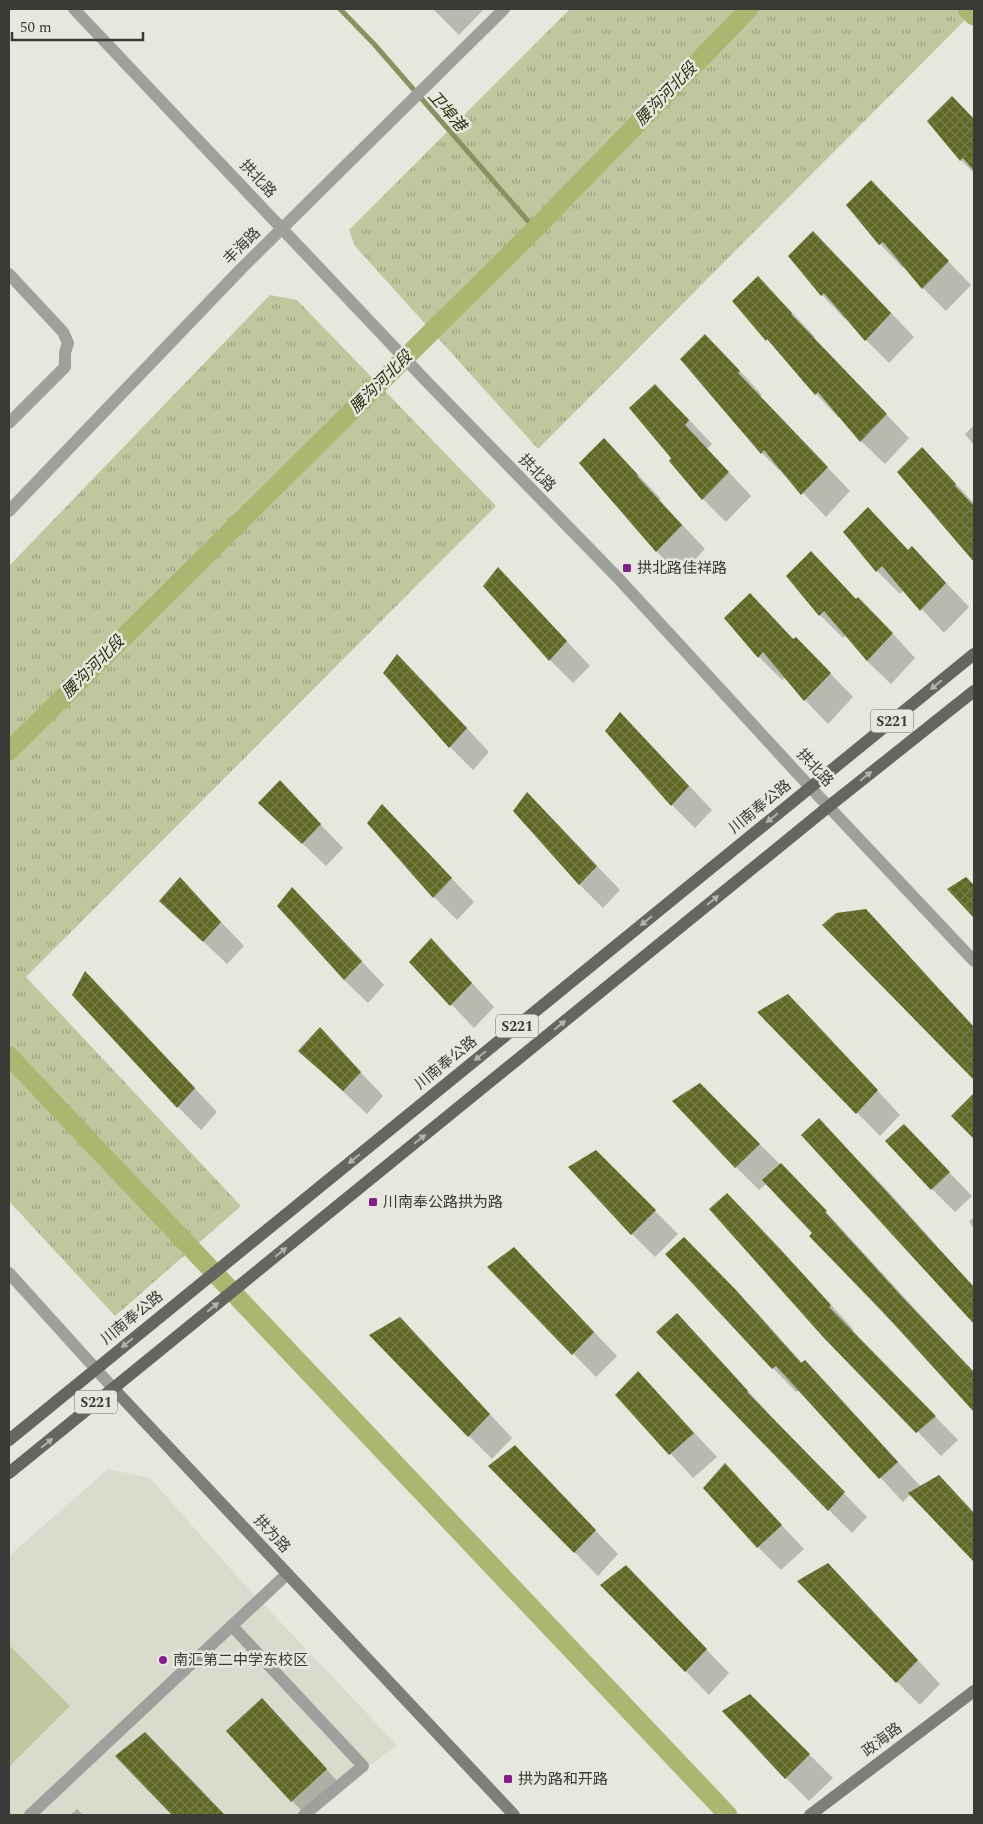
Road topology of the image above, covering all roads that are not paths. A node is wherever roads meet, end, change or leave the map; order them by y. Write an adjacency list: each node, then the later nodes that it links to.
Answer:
1 (74, 9): 3 (street, 拱北路)
2 (504, 9): 3 (street, 丰海路)
3 (282, 228): 6 (street, 丰海路); 9 (street, 拱北路)
4 (9, 274): 5 (street)
5 (9, 423)
6 (9, 512)
7 (974, 654): 9 (main road, 川南奉公路 / S221, one-way to 9)
8 (974, 691): 10 (main road, S221, one-way to 8)
9 (810, 787): 10 (street, 拱北路); 13 (main road, 川南奉公路 / S221, one-way to 13)
10 (828, 807): 11 (street, 拱北路); 14 (main road, S221, one-way to 10)
11 (974, 961)
12 (9, 1274): 13 (street, 拱为路)
13 (96, 1369): 14 (street, 拱为路); 15 (main road, 川南奉公路 / S221)
14 (113, 1388): 16 (main road, S221, one-way to 14); 17 (main road, 拱为路)
15 (9, 1440)
16 (9, 1473)
17 (287, 1574): 18 (street); 22 (main road, 拱为路)
18 (232, 1626): 20 (street); 21 (street)
19 (974, 1691): 23 (main road, 政海路)
20 (30, 1815)
21 (304, 1815)
22 (514, 1815)
23 (810, 1815)

